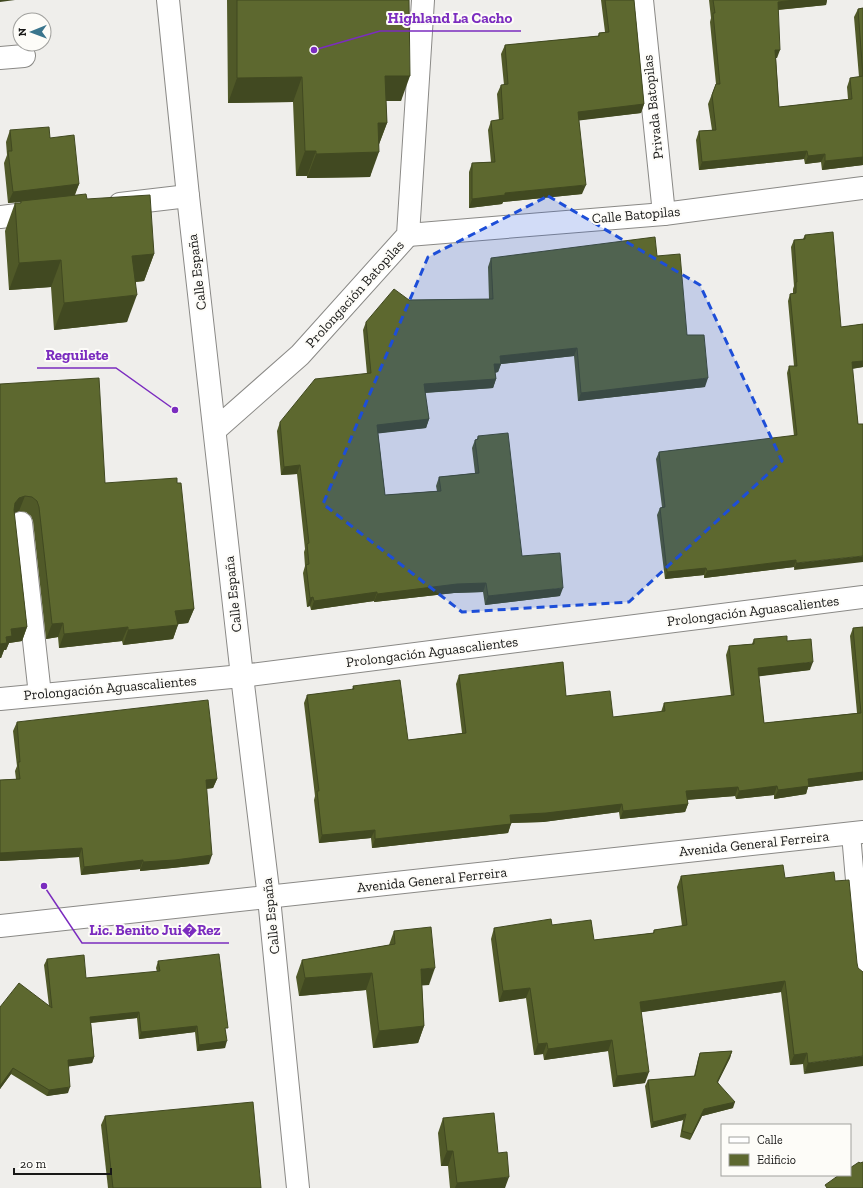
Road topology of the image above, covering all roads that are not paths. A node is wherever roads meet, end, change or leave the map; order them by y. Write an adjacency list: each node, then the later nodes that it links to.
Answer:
1 (168, 0): 7 (street, Calle España)
2 (423, 0): 12 (street, Prolongación Batopilas)
3 (642, 0): 10 (street, Privada Batopilas)
4 (24, 56): 5 (street)
5 (0, 58)
6 (863, 188): 10 (street, Calle Batopilas)
7 (188, 196): 8 (street); 13 (street, Calle España)
8 (102, 206)
9 (63, 210): 11 (street)
10 (664, 214): 12 (street, Calle Batopilas)
11 (0, 217)
12 (408, 235): 13 (street, Prolongación Batopilas)
13 (215, 430): 16 (street, Calle España)
14 (21, 524): 17 (street)
15 (863, 597): 16 (street, Prolongación Aguascalientes)
16 (242, 676): 17 (street, Prolongación Aguascalientes); 20 (street, Calle España)
17 (40, 695): 18 (street, Prolongación Aguascalientes)
18 (0, 699)
19 (857, 833): 20 (street, Avenida General Ferreira); 22 (lane)
20 (269, 898): 21 (street, Avenida General Ferreira); 23 (street, Calle España)
21 (0, 926)
22 (863, 973)
23 (298, 1188)

